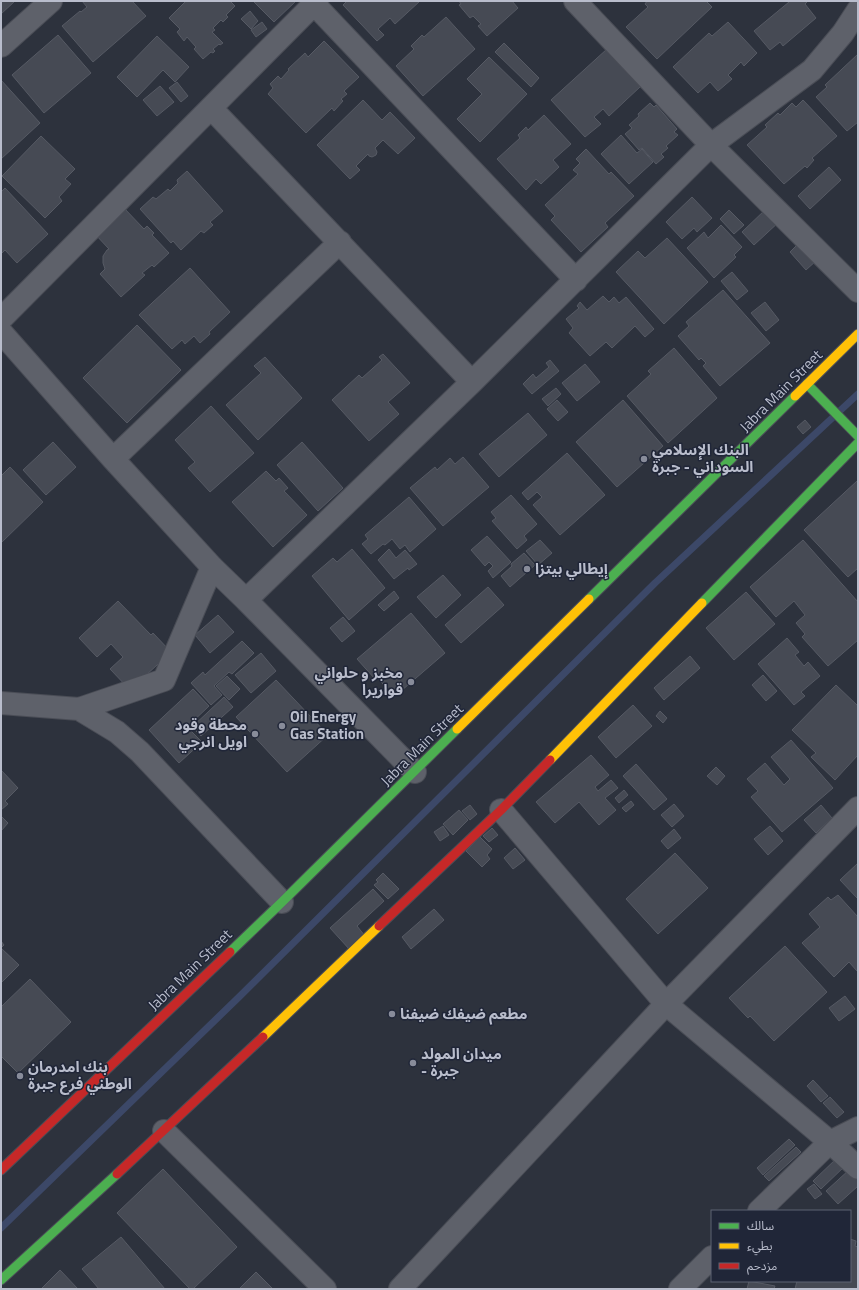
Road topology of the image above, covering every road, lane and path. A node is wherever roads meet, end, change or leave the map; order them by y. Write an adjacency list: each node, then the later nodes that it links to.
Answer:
1 (51, 1): 5 (street)
2 (575, 1): 7 (street)
3 (316, 3): 6 (street); 9 (street)
4 (858, 10): 7 (street)
5 (1, 46)
6 (211, 108): 8 (street); 11 (street)
7 (711, 145): 9 (street); 10 (street)
8 (340, 242): 14 (street); 18 (street)
9 (576, 280): 14 (street)
10 (858, 292)
11 (1, 319)
12 (1, 332): 18 (street)
13 (858, 334): 15 (street, Jabra Main Street)
14 (472, 382): 20 (street)
15 (807, 384): 16 (street); 23 (street, Jabra Main Street)
16 (858, 436)
17 (858, 443): 25 (street)
18 (113, 459): 19 (street)
19 (212, 567): 20 (street); 22 (street)
20 (246, 600): 23 (street)
21 (1, 703): 22 (street)
22 (78, 709): 26 (street)
23 (415, 772): 26 (street, Jabra Main Street)
24 (858, 808): 27 (street)
25 (501, 810): 27 (street); 29 (street)
26 (282, 902): 32 (street, Jabra Main Street)
27 (666, 1004): 30 (street); 37 (street)
28 (858, 1128): 30 (street)
29 (164, 1130): 35 (street); 36 (street)
30 (830, 1142): 31 (street); 33 (street)
31 (858, 1168)
32 (1, 1170)
33 (760, 1210)
34 (711, 1258): 38 (street)
35 (1, 1280)
36 (325, 1289)
37 (400, 1289)
38 (680, 1289)

